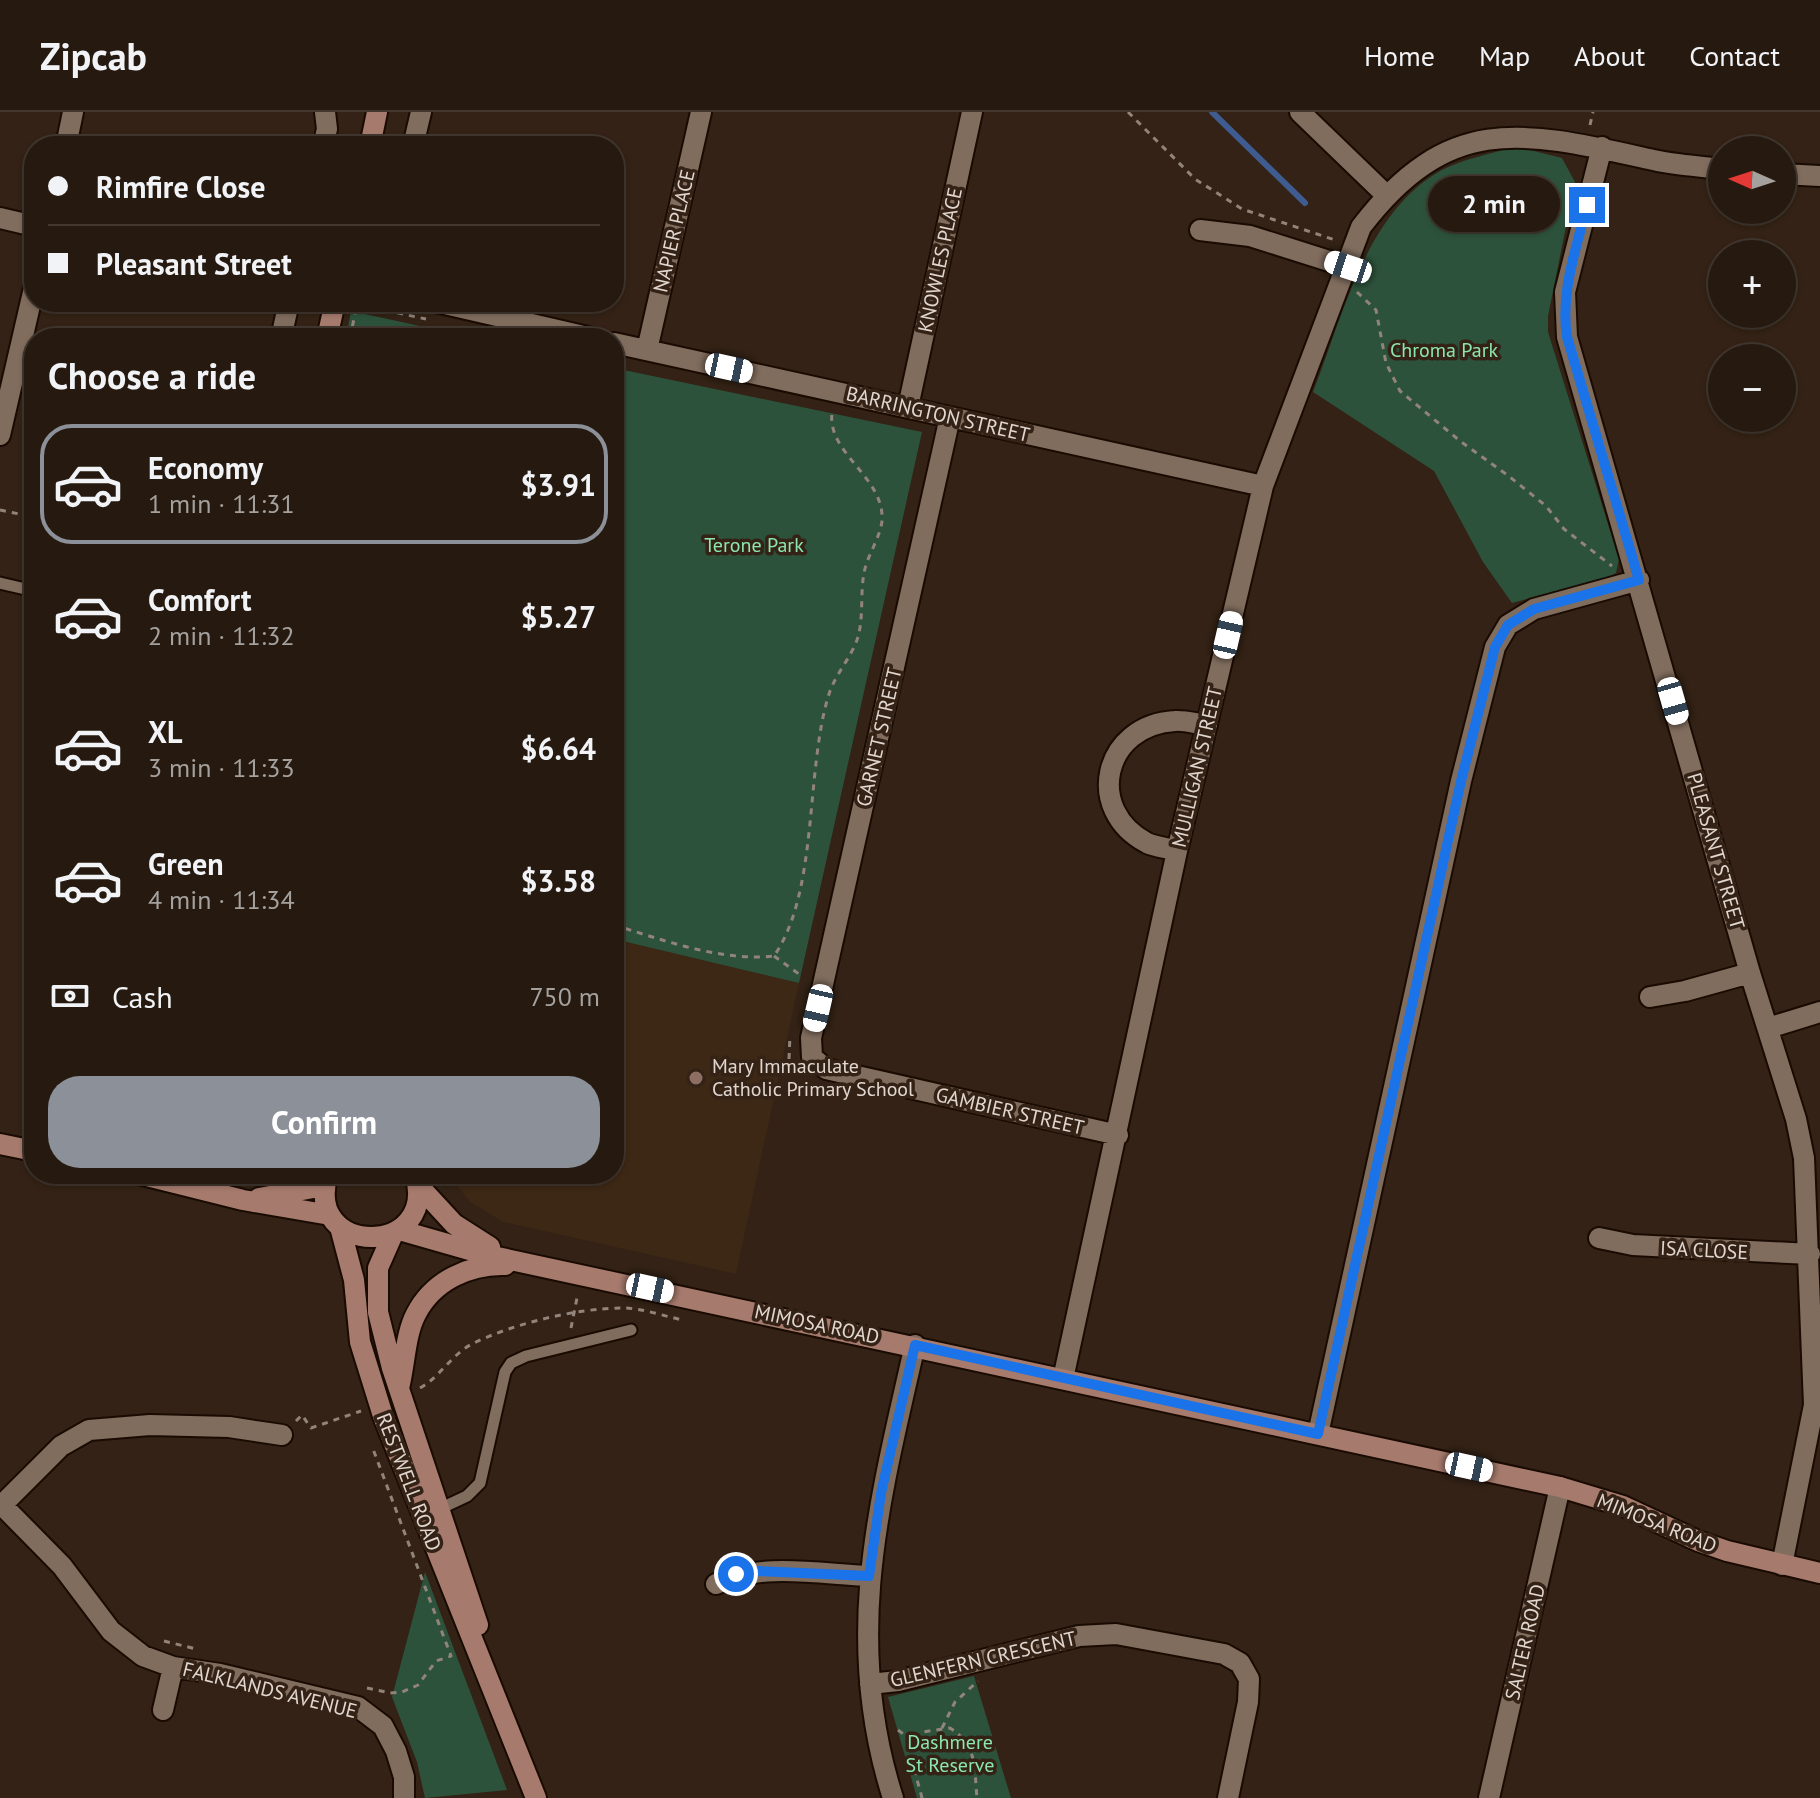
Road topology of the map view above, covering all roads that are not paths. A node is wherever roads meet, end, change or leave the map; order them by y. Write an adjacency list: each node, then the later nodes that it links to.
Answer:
1 (73, 112): 8 (street)
2 (325, 112): 9 (street)
3 (377, 112): 10 (main road)
4 (421, 112): 11 (street)
5 (701, 112): 25 (street, NAPIER PLACE)
6 (972, 112): 26 (street, KNOWLES PLACE)
7 (1300, 112): 16 (street)
8 (68, 136)
9 (325, 136)
10 (372, 136)
11 (415, 136)
12 (1602, 147): 13 (street, MULLIGAN STREET); 16 (street, MULLIGAN STREET); 30 (street, PLEASANT STREET)
13 (1708, 167)
14 (1796, 175): 15 (street)
15 (1820, 176)
16 (1385, 194): 20 (street, MULLIGAN STREET)
17 (0, 218): 18 (street)
18 (24, 224)
19 (1200, 230): 20 (street)
20 (1349, 278): 29 (street, MULLIGAN STREET)
21 (479, 312): 22 (street)
22 (549, 328)
23 (24, 331): 28 (street)
24 (624, 345): 25 (street, BARRINGTON STREET)
25 (647, 350): 26 (street, BARRINGTON STREET)
26 (908, 407): 27 (street, BARRINGTON STREET)
27 (950, 417): 29 (street, BARRINGTON STREET); 39 (street, GARNET STREET)
28 (0, 435)
29 (1263, 486): 33 (street, MULLIGAN STREET)
30 (1635, 581): 35 (street, PLEASANT STREET); 60 (street)
31 (0, 583): 32 (lane)
32 (24, 589)
33 (1207, 725): 34 (street, MULLIGAN STREET); 34 (street)
34 (1177, 851): 40 (street, MULLIGAN STREET)
35 (1750, 973): 36 (street); 38 (street, PLEASANT STREET)
36 (1650, 997)
37 (1820, 1012): 38 (street)
38 (1768, 1028): 52 (street, PLEASANT STREET)
39 (812, 1057): 40 (street, GAMBIER STREET)
40 (1118, 1135): 58 (street, MULLIGAN STREET)
41 (0, 1144): 42 (main road)
42 (24, 1149)
43 (179, 1184): 48 (main road)
44 (309, 1184): 48 (main road)
45 (326, 1184): 49 (main road, RESTWELL ROAD)
46 (416, 1184): 50 (main road, RESTWELL ROAD)
47 (419, 1184): 53 (main road, MIMOSA ROAD)
48 (243, 1200): 49 (main road)
49 (335, 1221): 50 (main road, MIMOSA ROAD); 64 (main road, RESTWELL ROAD)
50 (396, 1232): 53 (main road, MIMOSA ROAD); 59 (main road, RESTWELL ROAD)
51 (1599, 1238): 52 (street, ISA CLOSE)
52 (1810, 1254): 55 (street, PLEASANT STREET)
53 (509, 1258): 54 (main road, MIMOSA ROAD)
54 (545, 1266): 57 (main road, MIMOSA ROAD); 59 (main road)
55 (1816, 1311): 65 (street, PLEASANT STREET)
56 (631, 1330): 64 (lane)
57 (915, 1345): 58 (main road, MIMOSA ROAD); 67 (street)
58 (1063, 1379): 60 (main road, MIMOSA ROAD)
59 (406, 1390): 64 (main road, RESTWELL ROAD)
60 (1318, 1434): 62 (main road, MIMOSA ROAD)
61 (282, 1435): 63 (street)
62 (1560, 1487): 65 (main road, MIMOSA ROAD); 76 (street, SALTER ROAD)
63 (1, 1504): 69 (street, FALKLANDS AVENUE)
64 (430, 1512): 73 (main road, RESTWELL ROAD)
65 (1782, 1565): 66 (main road, MIMOSA ROAD)
66 (1820, 1573)
67 (869, 1576): 68 (street); 70 (street)
68 (716, 1584)
69 (173, 1667): 71 (street, FALKLANDS AVENUE); 72 (street, FALKLANDS AVENUE)
70 (870, 1684): 74 (street); 75 (street, GLENFERN CRESCENT)
71 (163, 1710)
72 (404, 1798)
73 (536, 1798)
74 (893, 1798)
75 (1228, 1798)
76 (1489, 1798)

